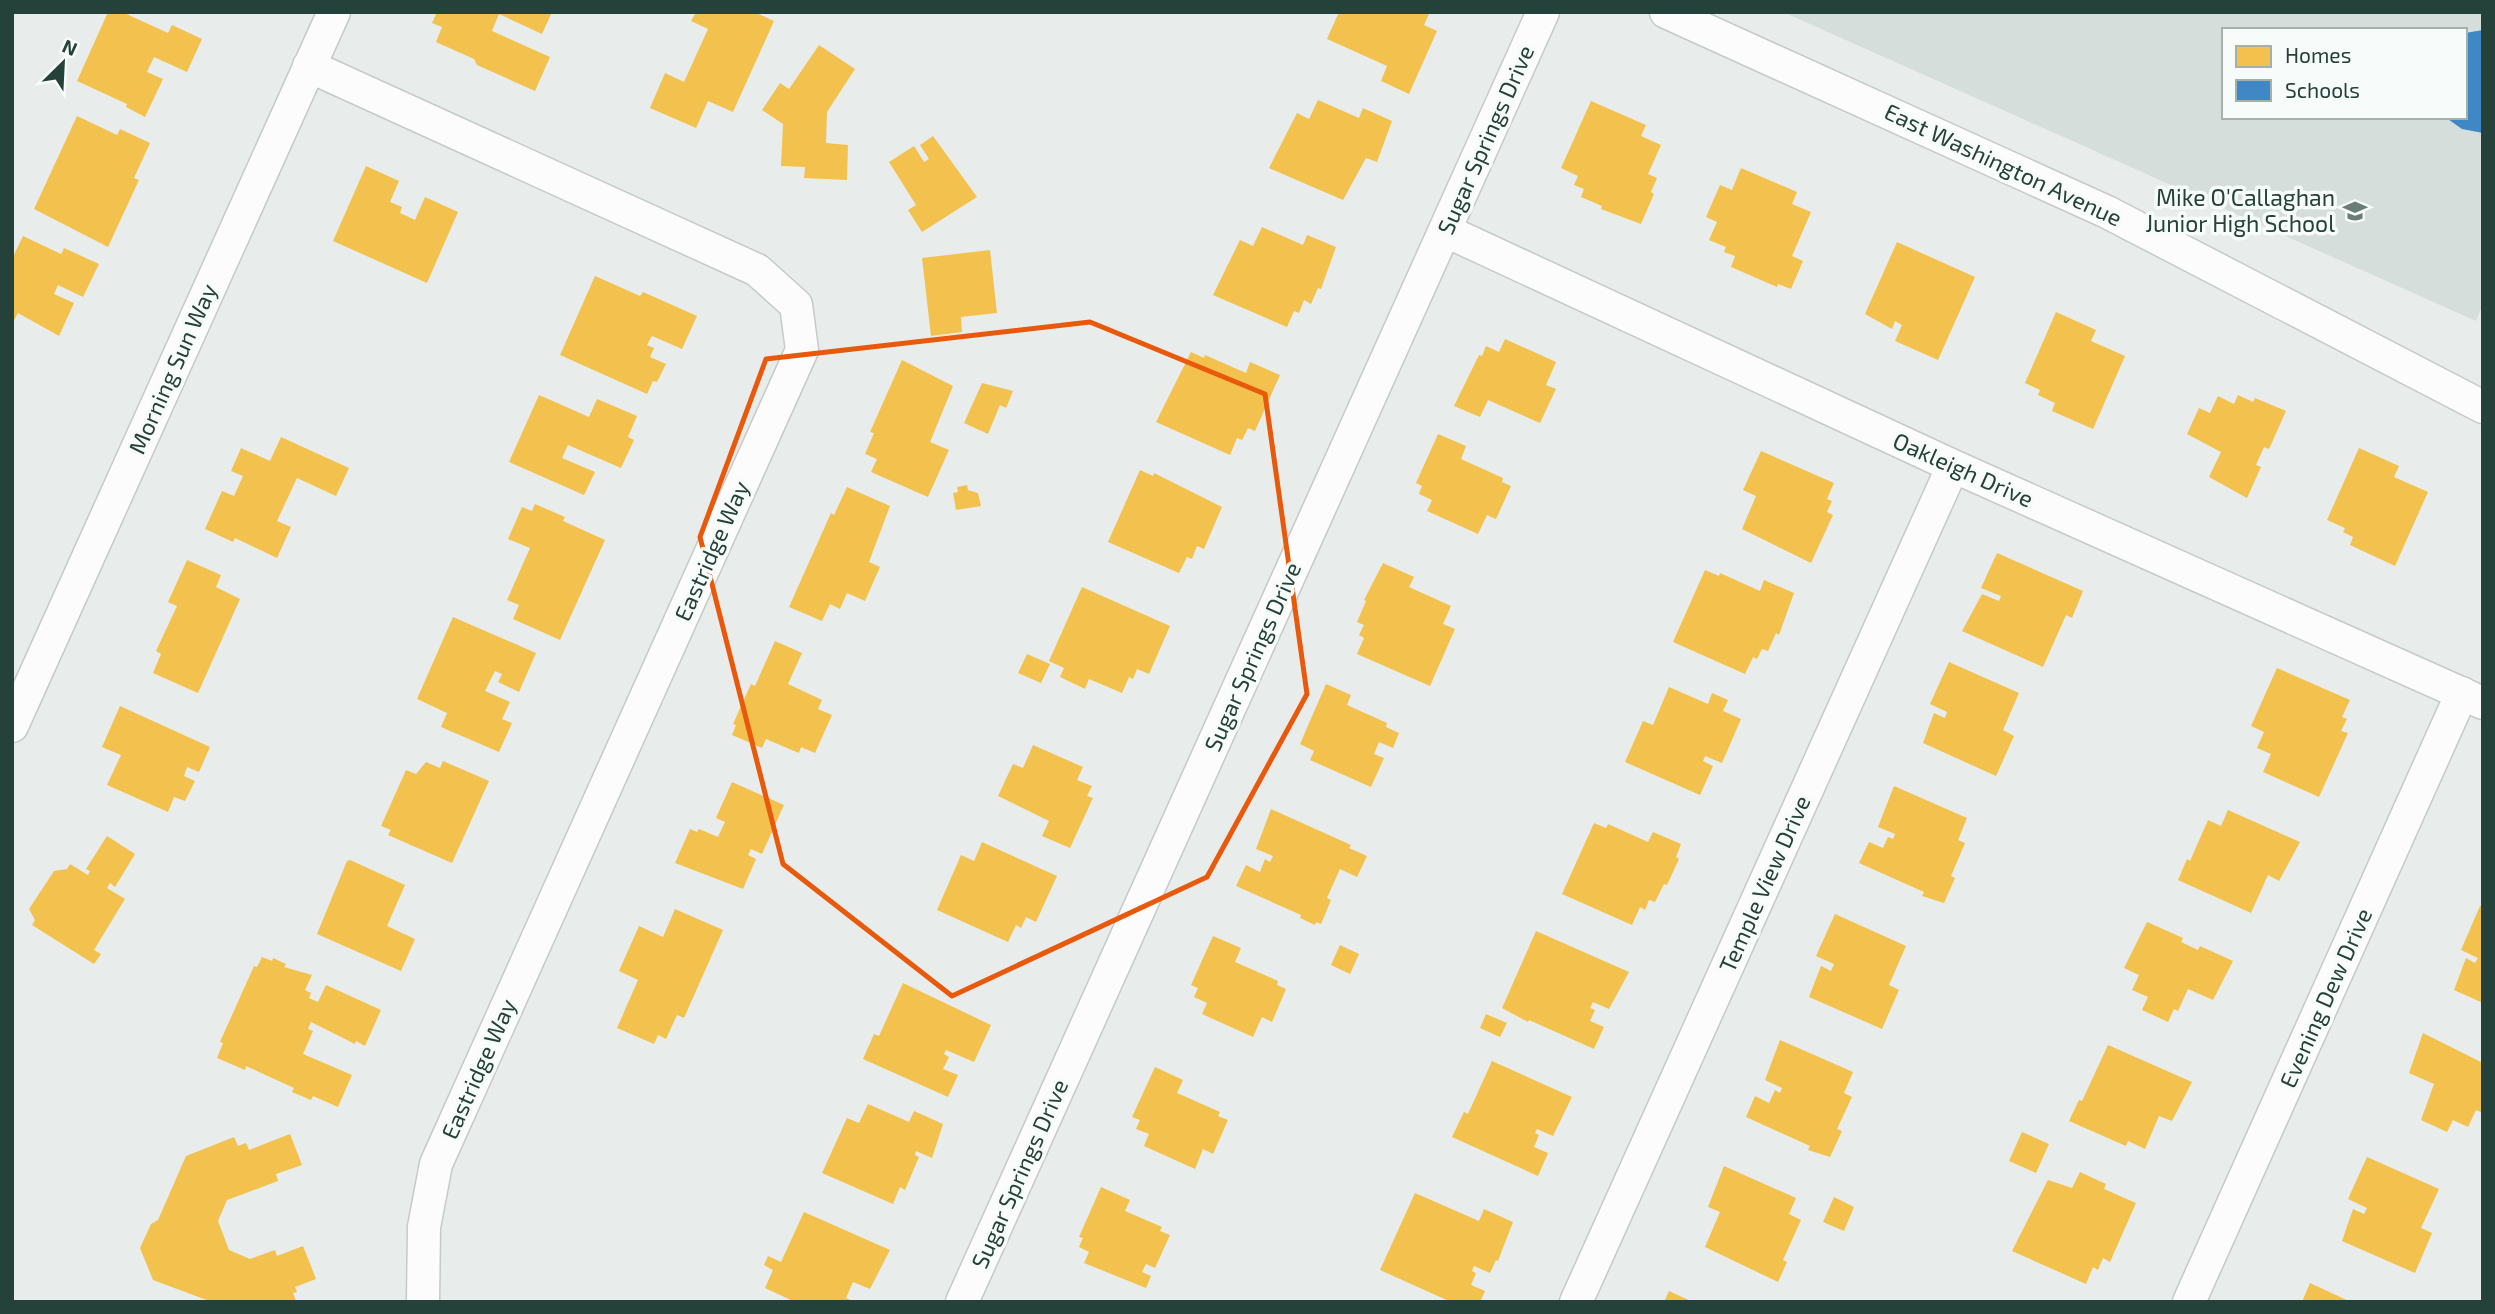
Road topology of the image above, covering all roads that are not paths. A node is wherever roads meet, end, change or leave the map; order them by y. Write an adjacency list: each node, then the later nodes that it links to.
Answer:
1 (334, 12): 4 (street, Morning Sun Way)
2 (1543, 12): 5 (street, Sugar Springs Drive)
3 (1666, 12): 6 (street, East Washington Avenue)
4 (309, 66): 9 (street, Morning Sun Way); 10 (street, Eastridge Way)
5 (1446, 231): 7 (street, Oakleigh Drive); 11 (street, Sugar Springs Drive)
6 (2483, 407)
7 (1953, 466): 8 (street, Oakleigh Drive); 12 (street, Temple View Drive)
8 (2472, 698): 13 (street, Evening Dew Drive)
9 (12, 726)
10 (423, 1302)
11 (962, 1302)
12 (1576, 1302)
13 (2189, 1302)

